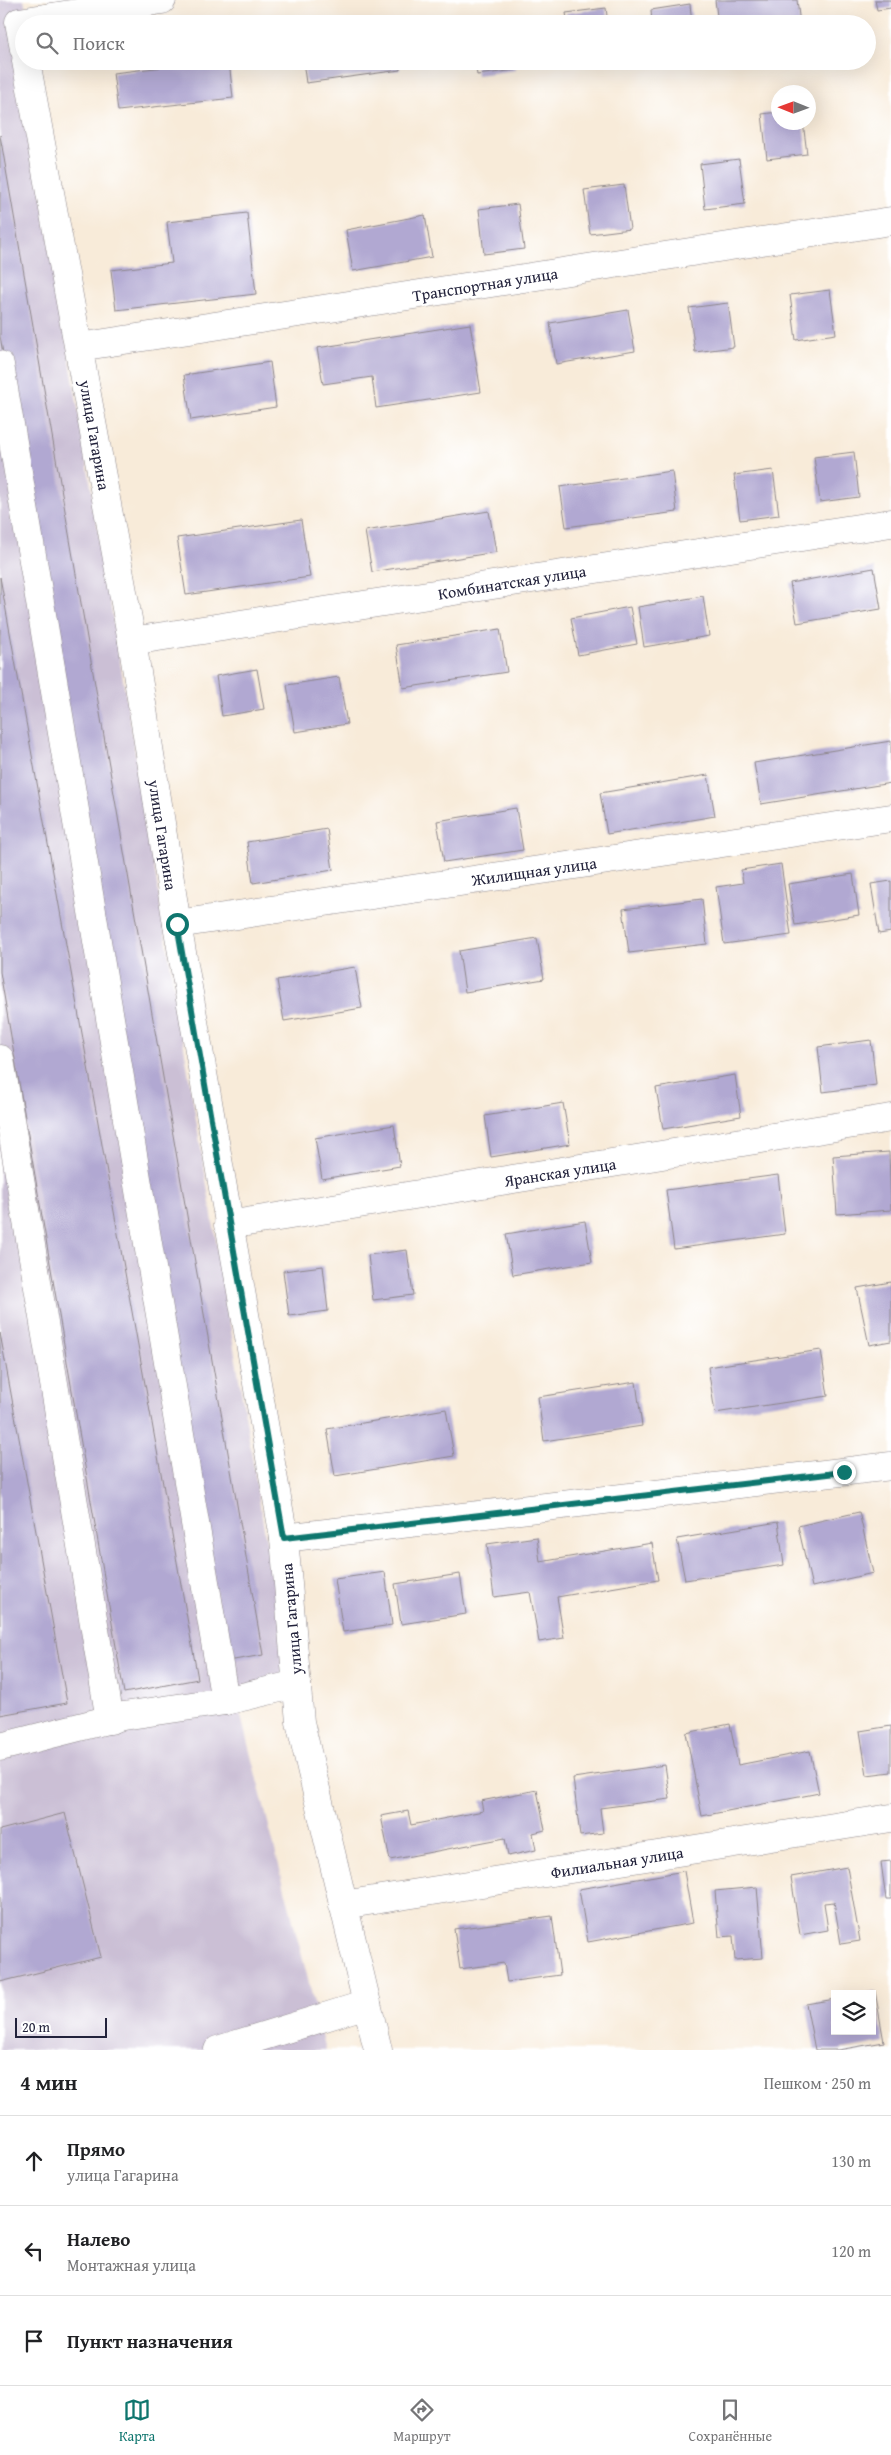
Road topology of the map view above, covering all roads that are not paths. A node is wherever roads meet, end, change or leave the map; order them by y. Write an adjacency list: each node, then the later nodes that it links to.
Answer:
1 (162, 0): 2 (street)
2 (64, 15)
3 (28, 70): 5 (street, улица Гагарина)
4 (891, 221): 5 (street, Транспортная улица)
5 (78, 347): 8 (street, улица Гагарина)
6 (0, 365): 17 (street)
7 (891, 523): 8 (street, Комбинатская улица)
8 (132, 641): 10 (street, улица Гагарина)
9 (891, 818): 10 (street, Жилищная улица)
10 (177, 924): 13 (street, улица Гагарина)
11 (0, 1059): 18 (street)
12 (891, 1118): 13 (street, Яранская улица)
13 (228, 1225): 15 (street, улица Гагарина)
14 (891, 1466): 15 (street)
15 (284, 1538): 16 (street, улица Гагарина)
16 (297, 1684): 17 (street); 21 (street, улица Гагарина)
17 (224, 1701): 18 (street)
18 (110, 1720): 19 (street)
19 (0, 1747)
20 (891, 1818): 21 (street, Филиальная улица)
21 (343, 1905): 22 (street, улица Гагарина)
22 (367, 2004): 23 (street); 24 (street, улица Гагарина)
23 (218, 2050)
24 (378, 2050)

